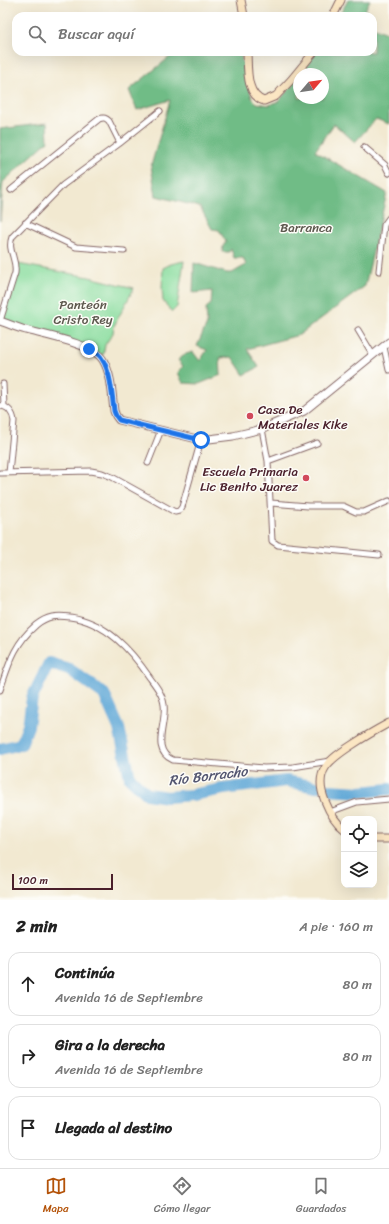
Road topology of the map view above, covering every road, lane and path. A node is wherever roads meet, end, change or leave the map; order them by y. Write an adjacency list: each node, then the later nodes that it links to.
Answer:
1 (241, 0): 3 (main road)
2 (341, 0): 4 (main road)
3 (243, 12)
4 (335, 12)
5 (247, 56): 6 (main road)
6 (311, 56)
7 (160, 111): 8 (street)
8 (120, 143): 11 (street); 13 (street)
9 (364, 147): 10 (street)
10 (389, 172)
11 (11, 190)
12 (389, 218): 15 (street)
13 (25, 223): 14 (street); 16 (street)
14 (124, 251)
15 (379, 271)
16 (0, 321): 24 (street)
17 (358, 330): 19 (street)
18 (386, 345): 19 (street); 20 (street)
19 (373, 355): 23 (street)
20 (389, 370)
21 (3, 384): 22 (street)
22 (2, 406): 29 (street)
23 (262, 429): 25 (street); 27 (street)
24 (161, 430): 25 (street); 28 (street)
25 (201, 440): 29 (street)
26 (317, 443): 27 (street)
27 (268, 461): 32 (street)
28 (148, 463)
29 (9, 473): 30 (street)
30 (0, 474)
31 (389, 501): 32 (street)
32 (271, 503): 33 (street)
33 (380, 555)
34 (0, 690): 36 (street)
35 (389, 723): 36 (main road)
36 (330, 761): 38 (main road)
37 (389, 799): 38 (street)
38 (330, 812): 39 (main road)
39 (341, 826)
40 (377, 839): 41 (main road)
41 (389, 839)

